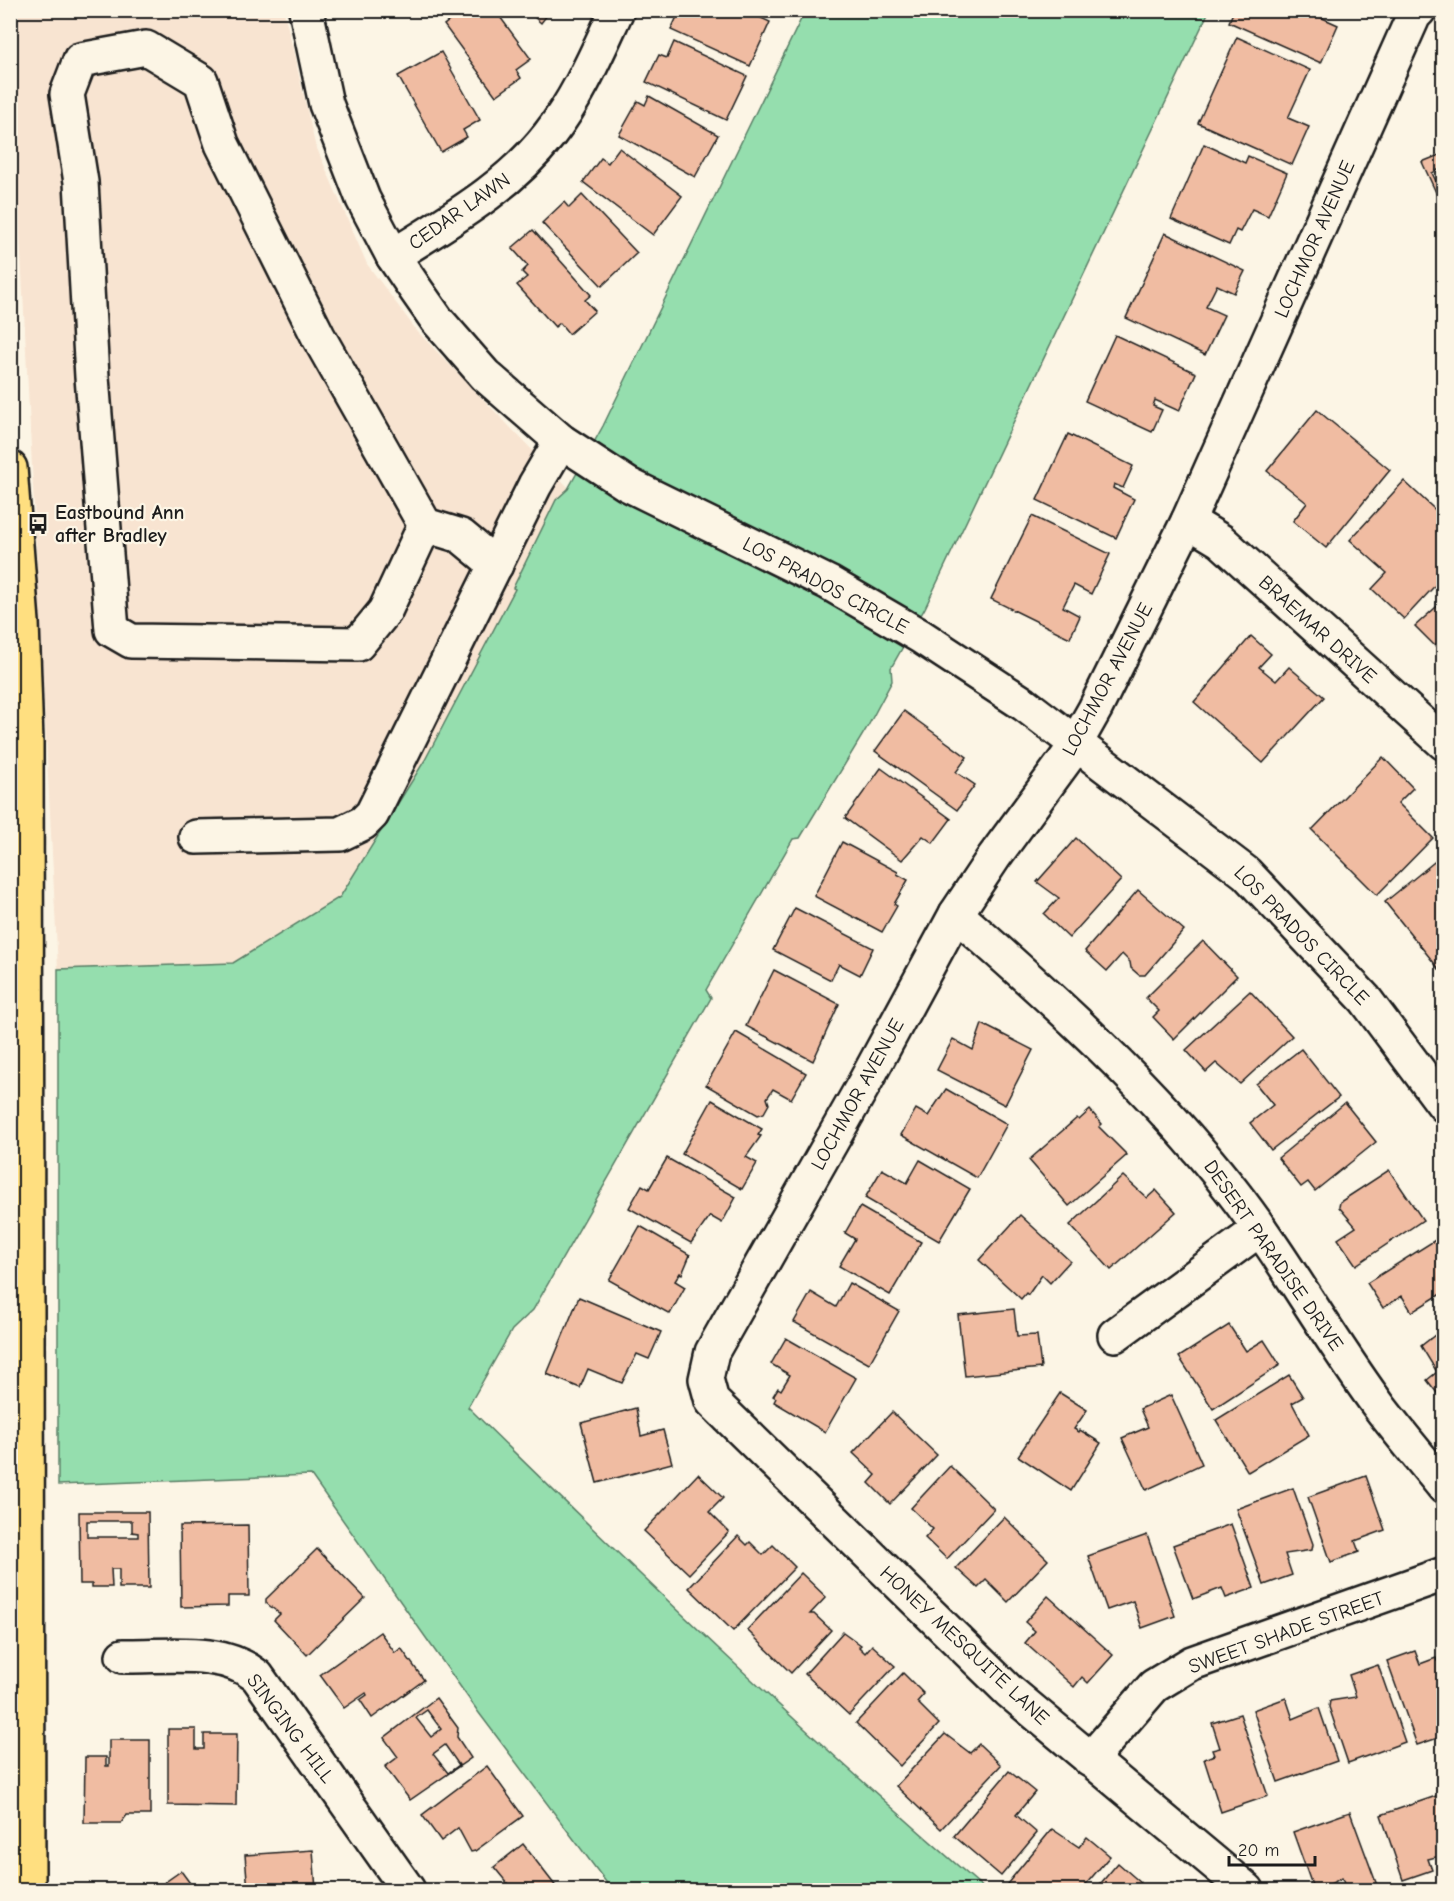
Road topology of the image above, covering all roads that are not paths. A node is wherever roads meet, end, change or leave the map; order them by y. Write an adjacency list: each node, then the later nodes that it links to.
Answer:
1 (306, 10): 4 (street, LOS PRADOS CIRCLE)
2 (617, 10): 4 (street, CEDAR LAWN)
3 (1419, 10): 7 (street, LOCHMOR AVENUE)
4 (393, 256): 5 (street, LOS PRADOS CIRCLE)
5 (561, 441): 9 (street); 13 (street, LOS PRADOS CIRCLE)
6 (10, 468): 10 (main road)
7 (1188, 521): 12 (street, BRAEMAR DRIVE); 13 (street, LOCHMOR AVENUE)
8 (425, 525): 8 (street); 9 (street)
9 (496, 565): 14 (street)
10 (18, 695): 11 (main road)
11 (18, 742): 18 (main road)
12 (1443, 743)
13 (1076, 744): 15 (street, LOCHMOR AVENUE); 16 (street, LOS PRADOS CIRCLE)
14 (196, 837)
15 (956, 914): 17 (street, DESERT PARADISE DRIVE); 20 (street, LOCHMOR AVENUE)
16 (1443, 1105)
17 (1260, 1229): 19 (street); 21 (street, DESERT PARADISE DRIVE)
18 (20, 1239): 25 (main road)
19 (1115, 1335)
20 (706, 1379): 24 (street, HONEY MESQUITE LANE)
21 (1443, 1487)
22 (1443, 1574): 24 (street, SWEET SHADE STREET)
23 (123, 1656): 26 (street, SINGING HILL)
24 (1090, 1760): 27 (street, HONEY MESQUITE LANE)
25 (28, 1890)
26 (408, 1890)
27 (1247, 1890)

